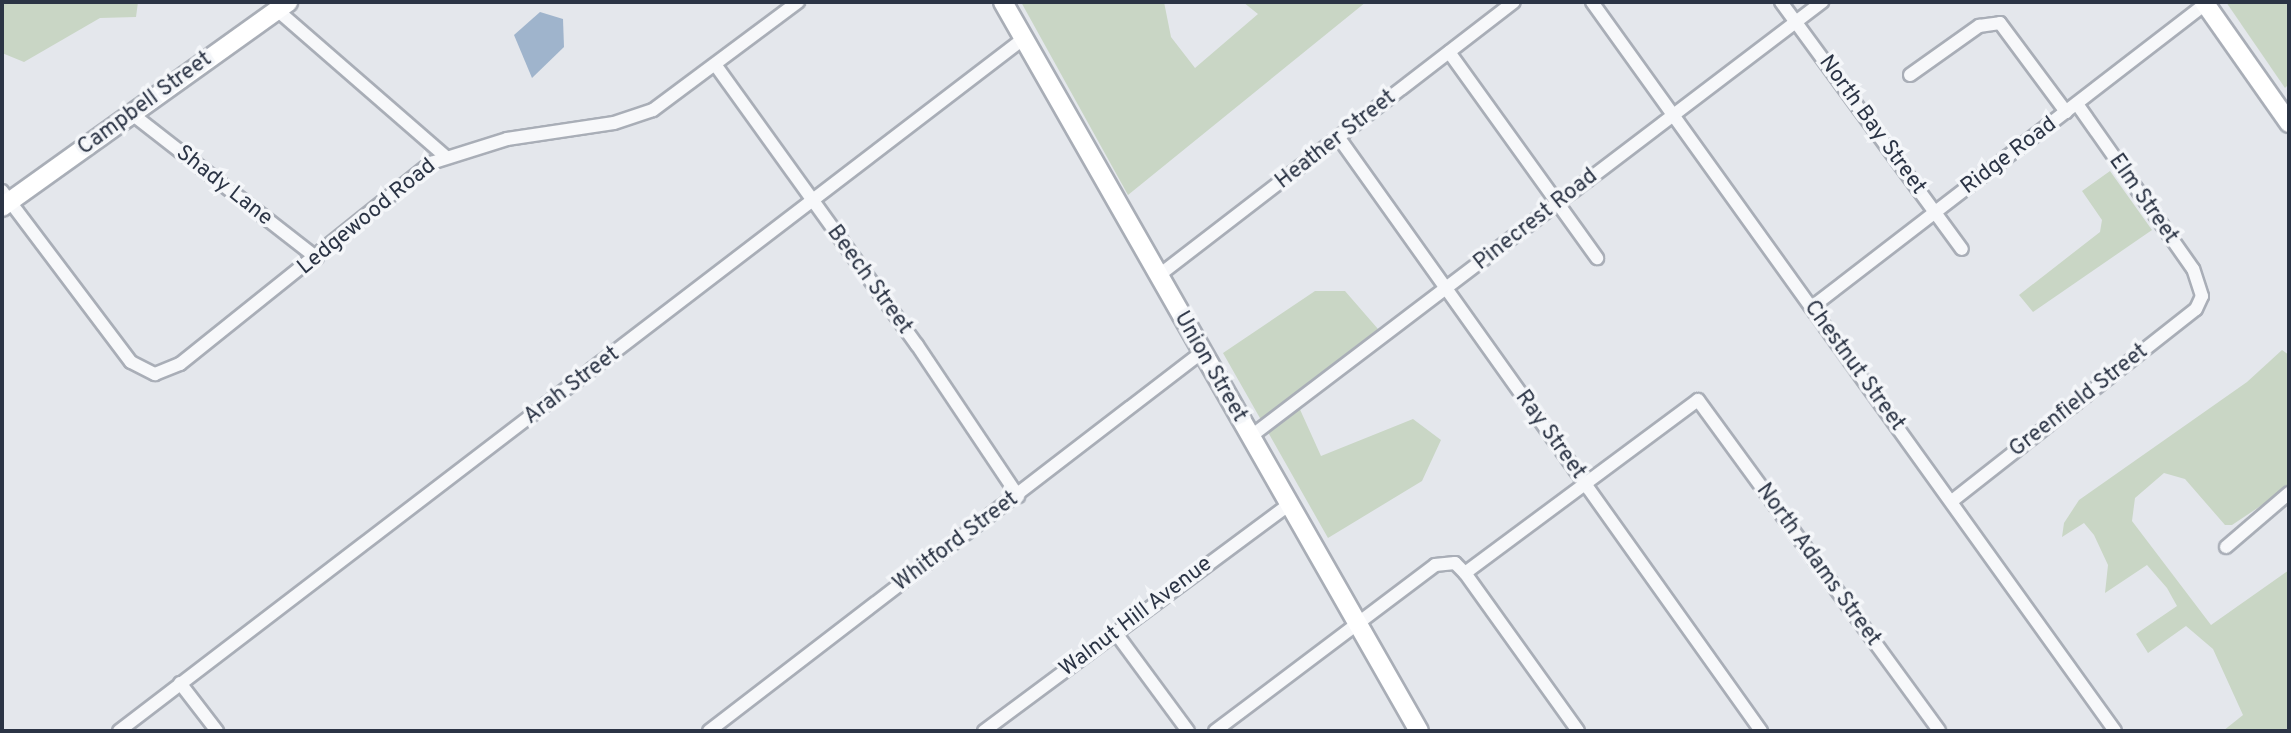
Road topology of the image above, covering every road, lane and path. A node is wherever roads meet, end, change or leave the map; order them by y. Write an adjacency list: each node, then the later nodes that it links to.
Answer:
1 (798, 2): 12 (street, Ledgewood Road)
2 (1003, 2): 10 (street, Union Street)
3 (1514, 2): 11 (street, Heather Street)
4 (1592, 2): 17 (street, Chestnut Street)
5 (1781, 2): 9 (street, North Bay Street)
6 (1822, 2): 9 (street, Pinecrest Road)
7 (2205, 3): 14 (street, Ridge Road); 18 (street)
8 (282, 6): 16 (street, Campbell Street); 20 (street)
9 (1796, 22): 17 (street, Pinecrest Road); 24 (street, North Bay Street)
10 (1023, 39): 22 (street, Arah Street); 28 (street, Union Street)
11 (1449, 52): 19 (street, Heather Street); 23 (street)
12 (717, 67): 20 (street, Ledgewood Road); 22 (street, Beech Street)
13 (1910, 75): 15 (street)
14 (2077, 104): 15 (street, Ridge Road); 30 (street, Elm Street)
15 (2066, 112): 24 (street, Ridge Road)
16 (132, 114): 21 (street, Campbell Street); 26 (street, Shady Lane)
17 (1674, 114): 23 (street, Pinecrest Road); 31 (street, Chestnut Street)
18 (2289, 123)
19 (1339, 138): 28 (street, Heather Street); 29 (street, Ray Street)
20 (445, 156): 26 (street, Ledgewood Road)
21 (4, 200): 26 (street, Ledgewood Road)
22 (813, 203): 36 (street, Beech Street); 43 (street, Arah Street)
23 (1558, 203): 27 (street); 29 (street, Pinecrest Road)
24 (1935, 212): 25 (street, North Bay Street); 31 (street, Ridge Road)
25 (1962, 249)
26 (317, 258)
27 (1597, 258)
28 (1158, 276): 32 (street, Union Street)
29 (1446, 291): 33 (street, Pinecrest Road); 34 (street, Ray Street)
30 (2202, 296): 37 (street, Greenfield Street)
31 (1812, 307): 37 (street, Chestnut Street)
32 (1202, 352): 33 (street, Union Street); 36 (street, Whitford Street)
33 (1250, 437): 38 (street, Union Street)
34 (1584, 483): 40 (street); 52 (street, Ray Street); 53 (street, North Adams Street)
35 (2289, 493): 39 (street)
36 (1018, 496): 46 (street, Whitford Street)
37 (1952, 501): 54 (street, Chestnut Street)
38 (1290, 504): 41 (street, Union Street); 42 (street, Walnut Hill Avenue)
39 (2226, 547)
40 (1465, 573): 41 (street); 51 (street)
41 (1358, 623): 49 (street); 50 (street, Union Street)
42 (1115, 632): 47 (street, Walnut Hill Avenue); 48 (street)
43 (180, 683): 44 (street, Arah Street); 45 (street)
44 (119, 731)
45 (217, 731)
46 (709, 731)
47 (984, 731)
48 (1188, 731)
49 (1215, 731)
50 (1419, 731)
51 (1578, 731)
52 (1761, 731)
53 (1939, 731)
54 (2115, 731)

